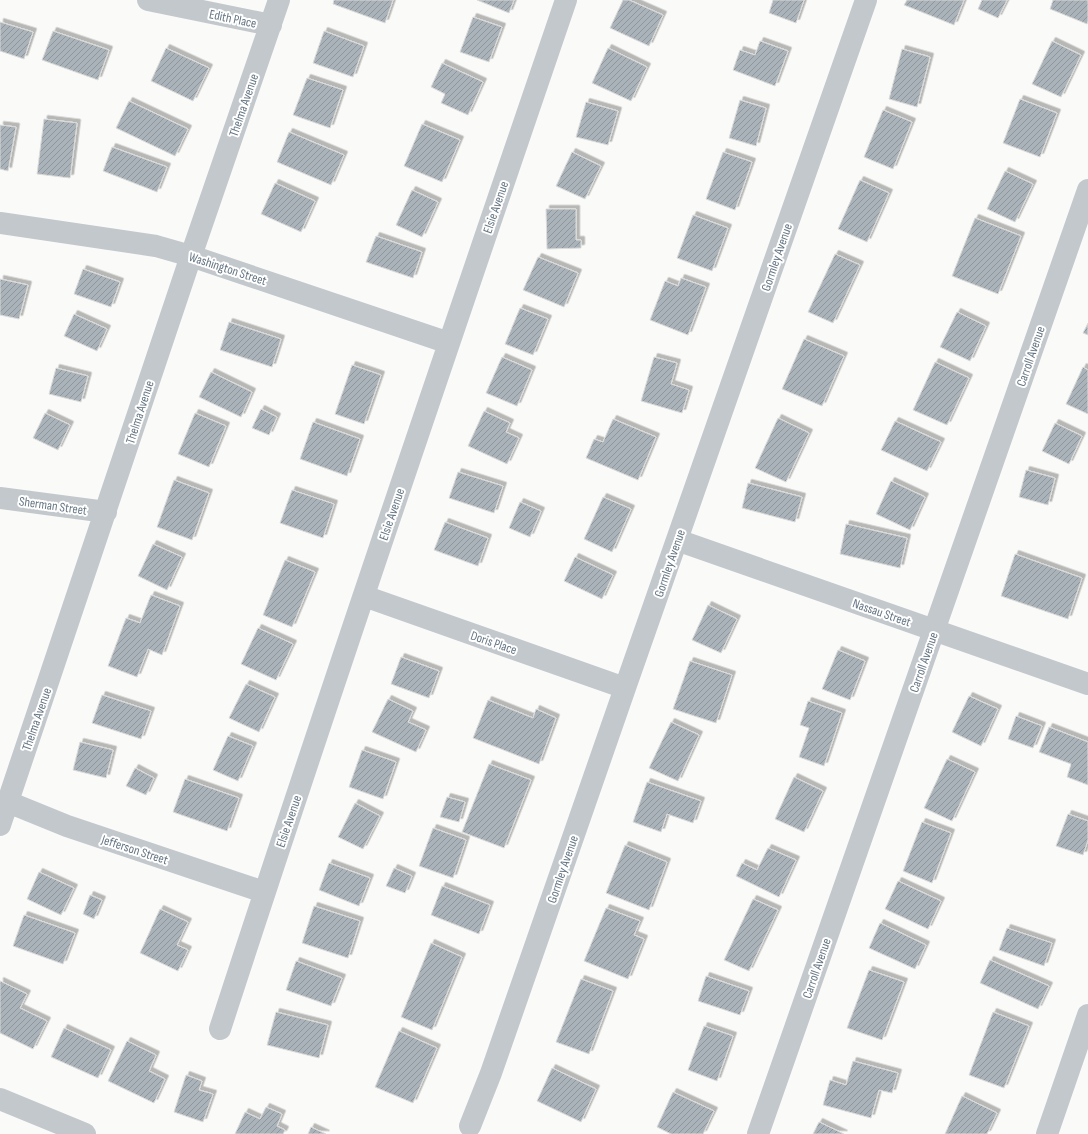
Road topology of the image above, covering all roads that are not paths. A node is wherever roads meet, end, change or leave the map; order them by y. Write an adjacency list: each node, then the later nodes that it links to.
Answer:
1 (148, 0): 5 (street, Edith Place)
2 (279, 0): 5 (street, Thelma Avenue)
3 (566, 0): 9 (street, Elsie Avenue)
4 (866, 0): 12 (street, Gormley Avenue)
5 (271, 25): 8 (street, Thelma Avenue)
6 (1088, 190): 14 (street, Carroll Avenue)
7 (0, 223): 8 (street, Washington Street)
8 (191, 256): 9 (street, Washington Street); 11 (street, Thelma Avenue)
9 (449, 343): 13 (street, Elsie Avenue)
10 (0, 498): 11 (street, Sherman Street)
11 (106, 512): 17 (street, Thelma Avenue)
12 (677, 540): 14 (street, Nassau Street); 16 (street, Gormley Avenue)
13 (364, 596): 16 (street, Doris Place); 19 (street, Elsie Avenue)
14 (934, 630): 15 (street, Nassau Street); 25 (street, Carroll Avenue)
15 (1088, 684)
16 (625, 688): 23 (street, Gormley Avenue)
17 (8, 802): 18 (street, Thelma Avenue); 19 (street, Jefferson Street)
18 (0, 825)
19 (264, 892): 21 (street, Elsie Avenue)
20 (1088, 1015): 26 (street)
21 (220, 1029)
22 (0, 1099): 24 (street)
23 (470, 1126)
24 (82, 1133)
25 (758, 1134)
26 (1047, 1134)

